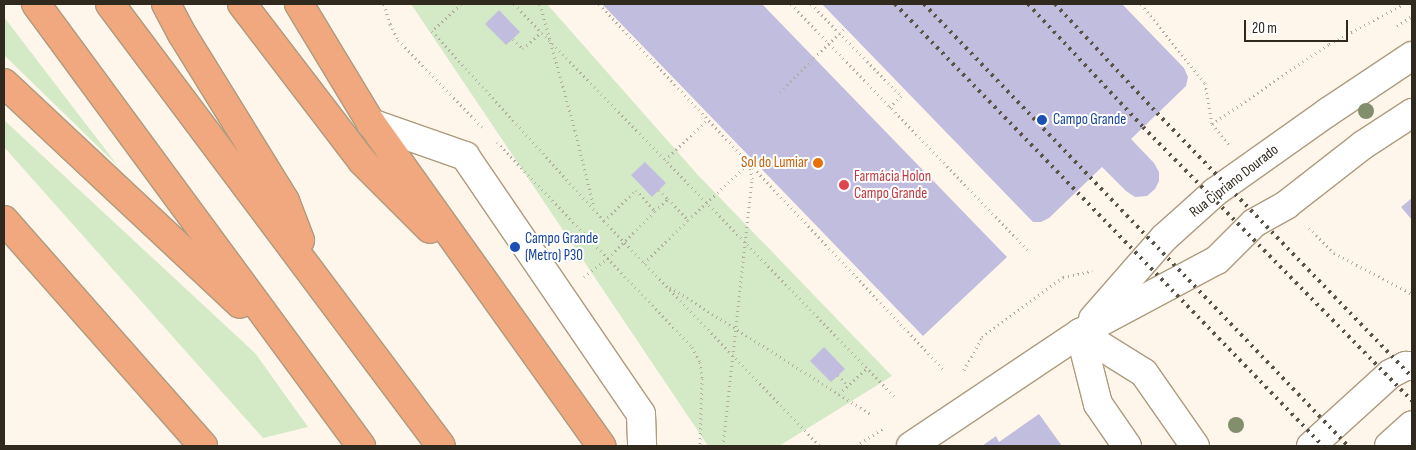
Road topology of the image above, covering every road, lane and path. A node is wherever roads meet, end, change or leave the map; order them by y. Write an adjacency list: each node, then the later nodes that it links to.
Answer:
1 (36, 4): 56 (highway)
2 (110, 4): 49 (highway)
3 (166, 4): 49 (highway)
4 (242, 4): 51 (highway)
5 (299, 4): 24 (highway)
6 (322, 4): 24 (highway)
7 (384, 4): 31 (path)
8 (460, 4): 38 (path)
9 (514, 4): 17 (path)
10 (540, 4): 20 (path)
11 (599, 4): 28 (path)
12 (791, 4): 26 (path)
13 (811, 4): 18 (path)
14 (1141, 4): 23 (path)
15 (1404, 4): 30 (path)
16 (845, 28): 18 (path, bridge)
17 (541, 32): 19 (path); 20 (path)
18 (840, 33): 25 (path, bridge); 26 (path)
19 (513, 39)
20 (550, 41): 33 (path); 38 (path)
21 (1412, 56): 55 (street, Rua Cipriano Dourado)
22 (4, 83): 56 (highway)
23 (1205, 83)
24 (348, 85): 29 (highway)
25 (780, 92)
26 (890, 107): 45 (path)
27 (1412, 113): 55 (street, Rua Cipriano Dourado)
28 (708, 119): 33 (path); 34 (path)
29 (371, 123): 51 (highway); 72 (street)
30 (1212, 124)
31 (486, 132)
32 (493, 139): 47 (path)
33 (665, 160): 37 (path)
34 (750, 163): 37 (path); 44 (path); 60 (path)
35 (659, 190): 36 (path)
36 (668, 199): 39 (path); 41 (path)
37 (708, 204): 41 (path); 44 (path)
38 (595, 211): 42 (path)
39 (655, 211): 42 (path); 43 (path)
40 (4, 220): 68 (highway)
41 (688, 220): 48 (path)
42 (604, 221): 43 (path)
43 (624, 242): 47 (path); 48 (path)
44 (745, 243): 54 (path); 59 (path)
45 (1030, 252)
46 (1334, 253): 53 (path)
47 (608, 258): 50 (path); 73 (path)
48 (644, 263): 52 (path)
49 (314, 274): 70 (highway)
50 (582, 278)
51 (481, 279): 67 (highway)
52 (666, 285): 54 (path); 57 (path)
53 (1412, 294)
54 (735, 328): 57 (path); 63 (path)
55 (1080, 333): 76 (street, Rua Cipriano Dourado); 77 (street); 78 (street)
56 (287, 347): 69 (highway)
57 (732, 355): 74 (path); 75 (path)
58 (1412, 366): 79 (street)
59 (867, 368): 62 (path); 64 (path)
60 (944, 370)
61 (838, 376): 62 (path)
62 (848, 386): 63 (path)
63 (839, 394): 65 (path)
64 (897, 399)
65 (872, 415)
66 (1412, 424): 80 (street)
67 (579, 434): 71 (highway)
68 (204, 446)
69 (361, 446)
70 (441, 446)
71 (601, 446)
72 (642, 446)
73 (700, 446)
74 (723, 446)
75 (820, 446)
76 (911, 446)
77 (1127, 446)
78 (1195, 446)
79 (1311, 446)
80 (1389, 446)

